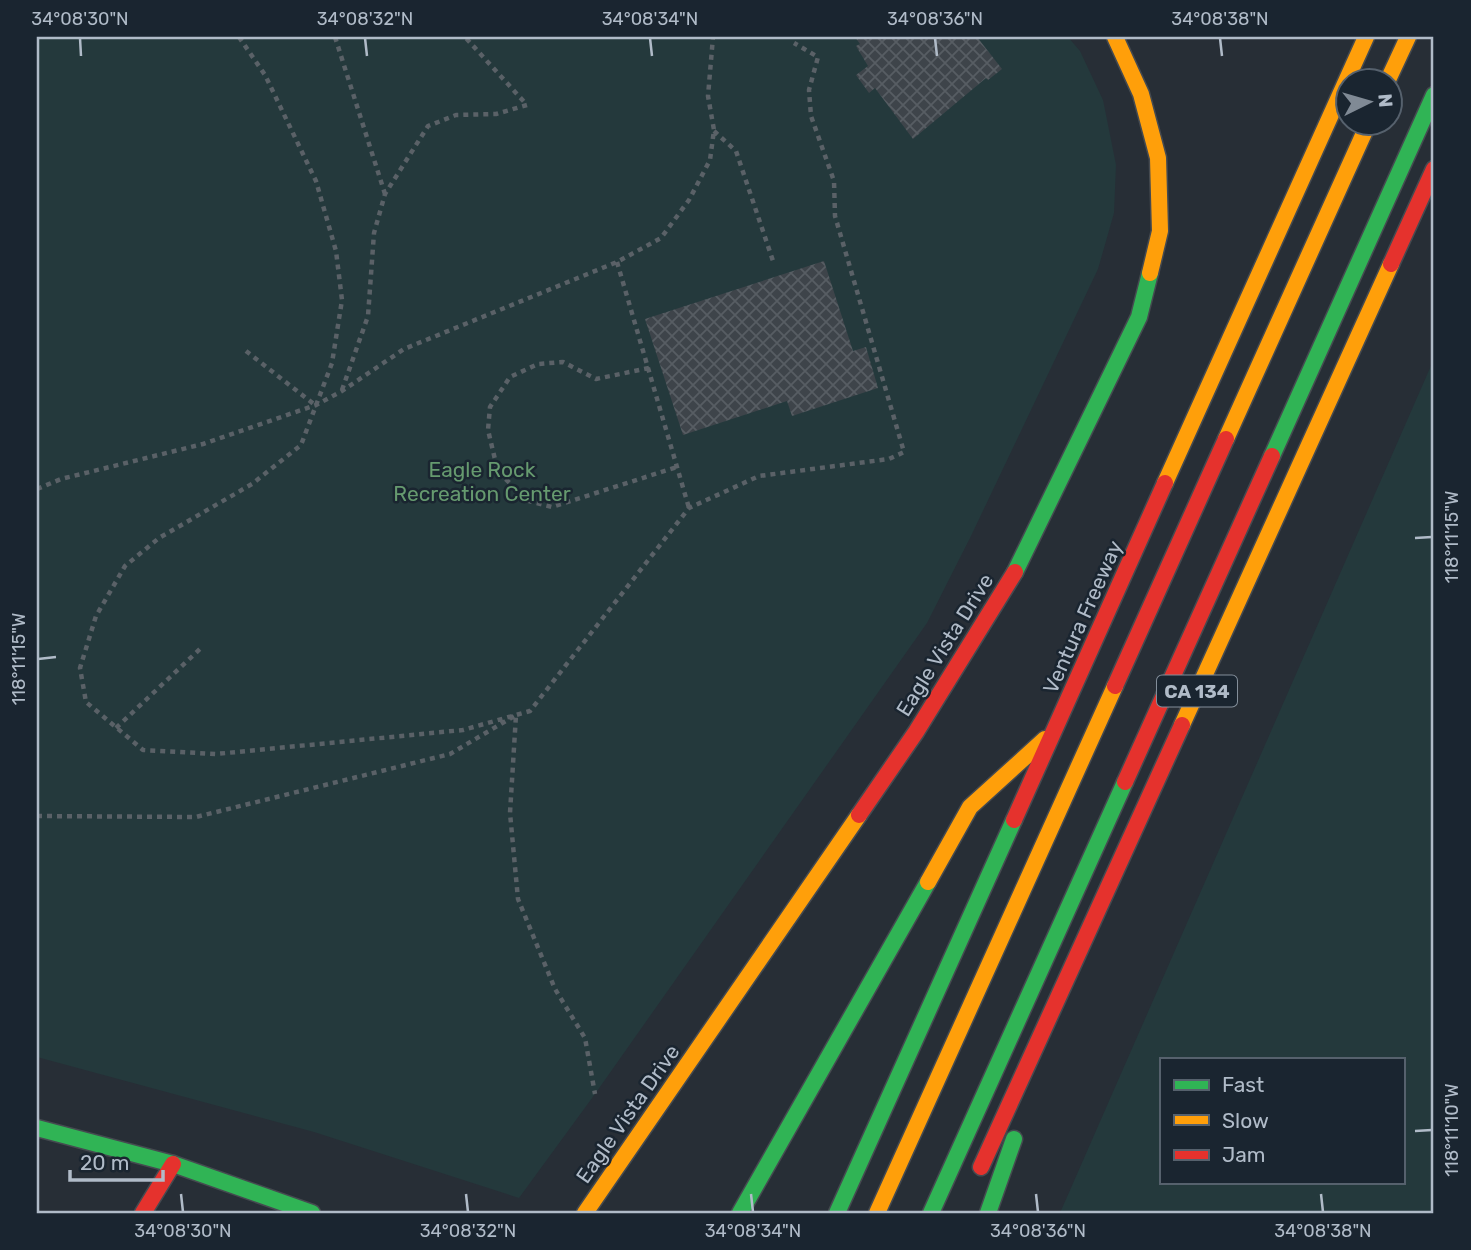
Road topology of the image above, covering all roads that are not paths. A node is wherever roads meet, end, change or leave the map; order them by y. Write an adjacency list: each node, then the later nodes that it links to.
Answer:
1 (1115, 37): 16 (main road, Eagle Vista Drive)
2 (1366, 37): 8 (main road, Ventura Freeway)
3 (1408, 37): 4 (main road)
4 (1395, 66)
5 (1434, 95): 20 (main road)
6 (1363, 136): 19 (main road)
7 (1434, 169): 9 (main road, CA 134)
8 (1056, 729): 17 (main road); 18 (main road, Ventura Freeway)
9 (1095, 915): 12 (main road, CA 134); 21 (main road)
10 (37, 1128): 11 (main road)
11 (173, 1164): 13 (main road); 14 (main road); 15 (main road)
12 (976, 1176)
13 (170, 1201)
14 (144, 1213)
15 (312, 1213)
16 (585, 1213)
17 (740, 1213)
18 (837, 1213)
19 (877, 1213)
20 (931, 1213)
21 (988, 1213)

